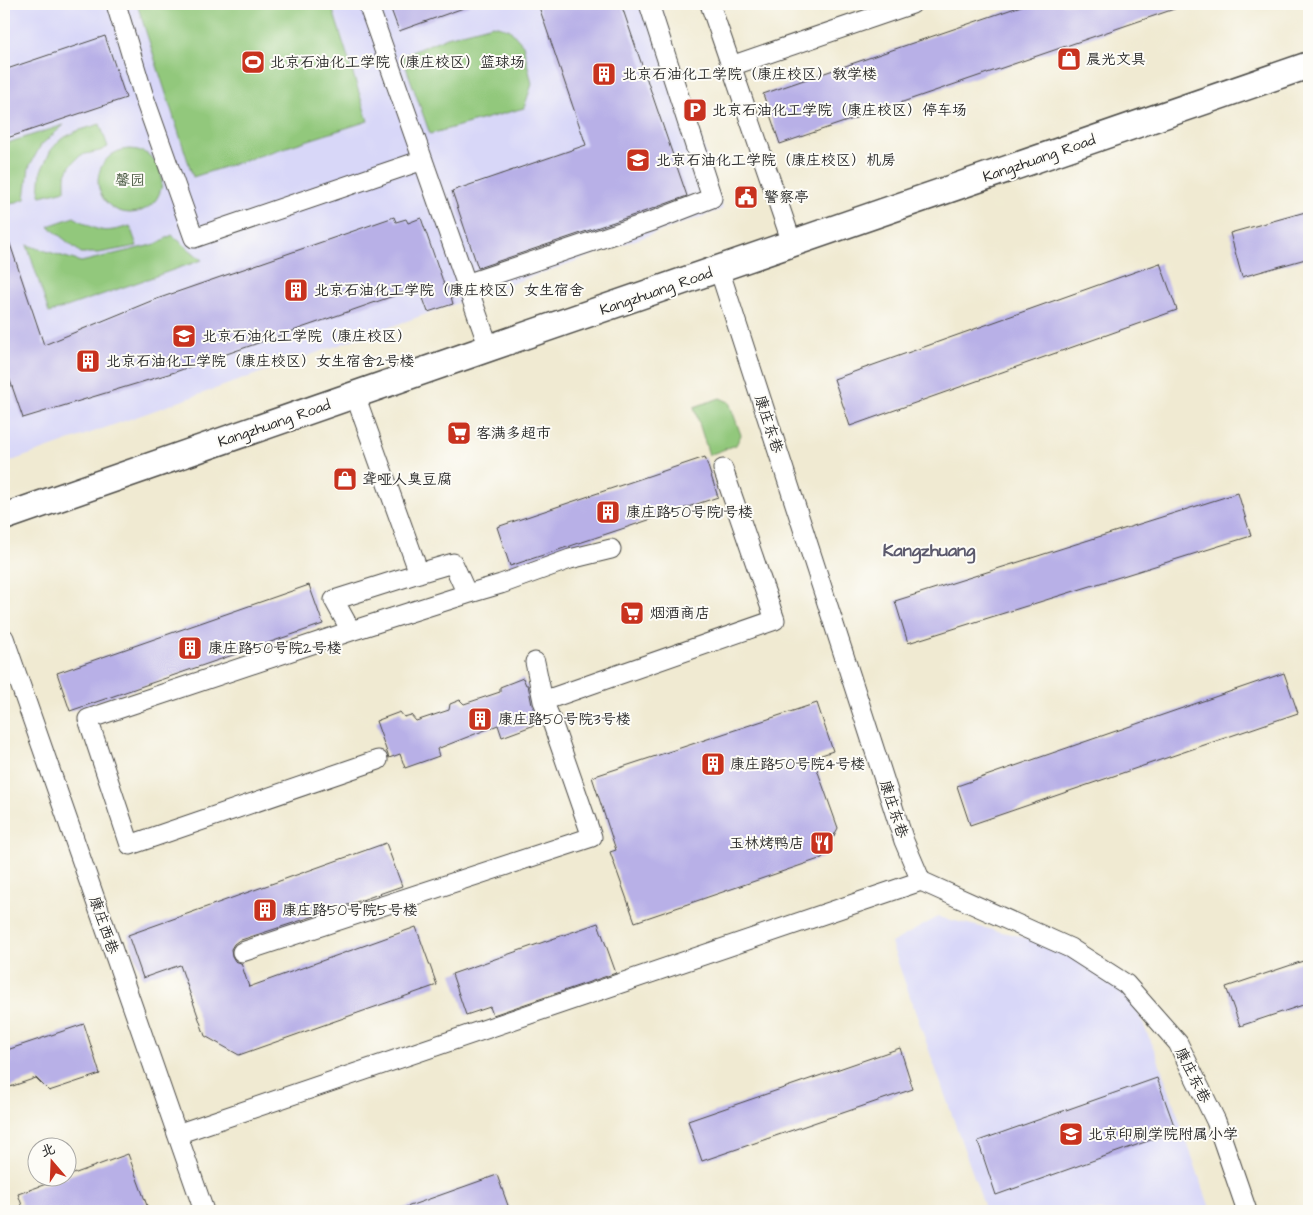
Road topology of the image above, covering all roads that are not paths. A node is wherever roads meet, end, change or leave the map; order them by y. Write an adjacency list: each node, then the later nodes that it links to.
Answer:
1 (116, 4): 8 (street)
2 (368, 4): 8 (street)
3 (649, 4): 11 (street)
4 (710, 4): 6 (street)
5 (912, 4): 6 (street)
6 (732, 66): 9 (street)
7 (1309, 66): 9 (street, Kangzhuang Road)
8 (423, 160): 11 (street)
9 (792, 243): 10 (street, Kangzhuang Road)
10 (719, 269): 12 (street, Kangzhuang Road); 24 (street, 康庄东巷)
11 (466, 284): 12 (street)
12 (489, 348): 13 (street, Kangzhuang Road)
13 (354, 395): 15 (street, Kangzhuang Road); 17 (street)
14 (723, 469): 22 (street)
15 (4, 517)
16 (611, 549): 18 (street)
17 (418, 573): 18 (street); 19 (street)
18 (467, 594): 19 (street)
19 (351, 631): 23 (street)
20 (4, 638): 26 (street, 康庄西巷)
21 (535, 662): 22 (street)
22 (543, 701): 25 (street)
23 (378, 760)
24 (922, 881): 26 (street); 28 (street, 康庄东巷)
25 (242, 952)
26 (177, 1134): 27 (street, 康庄西巷)
27 (204, 1211)
28 (1247, 1211)

